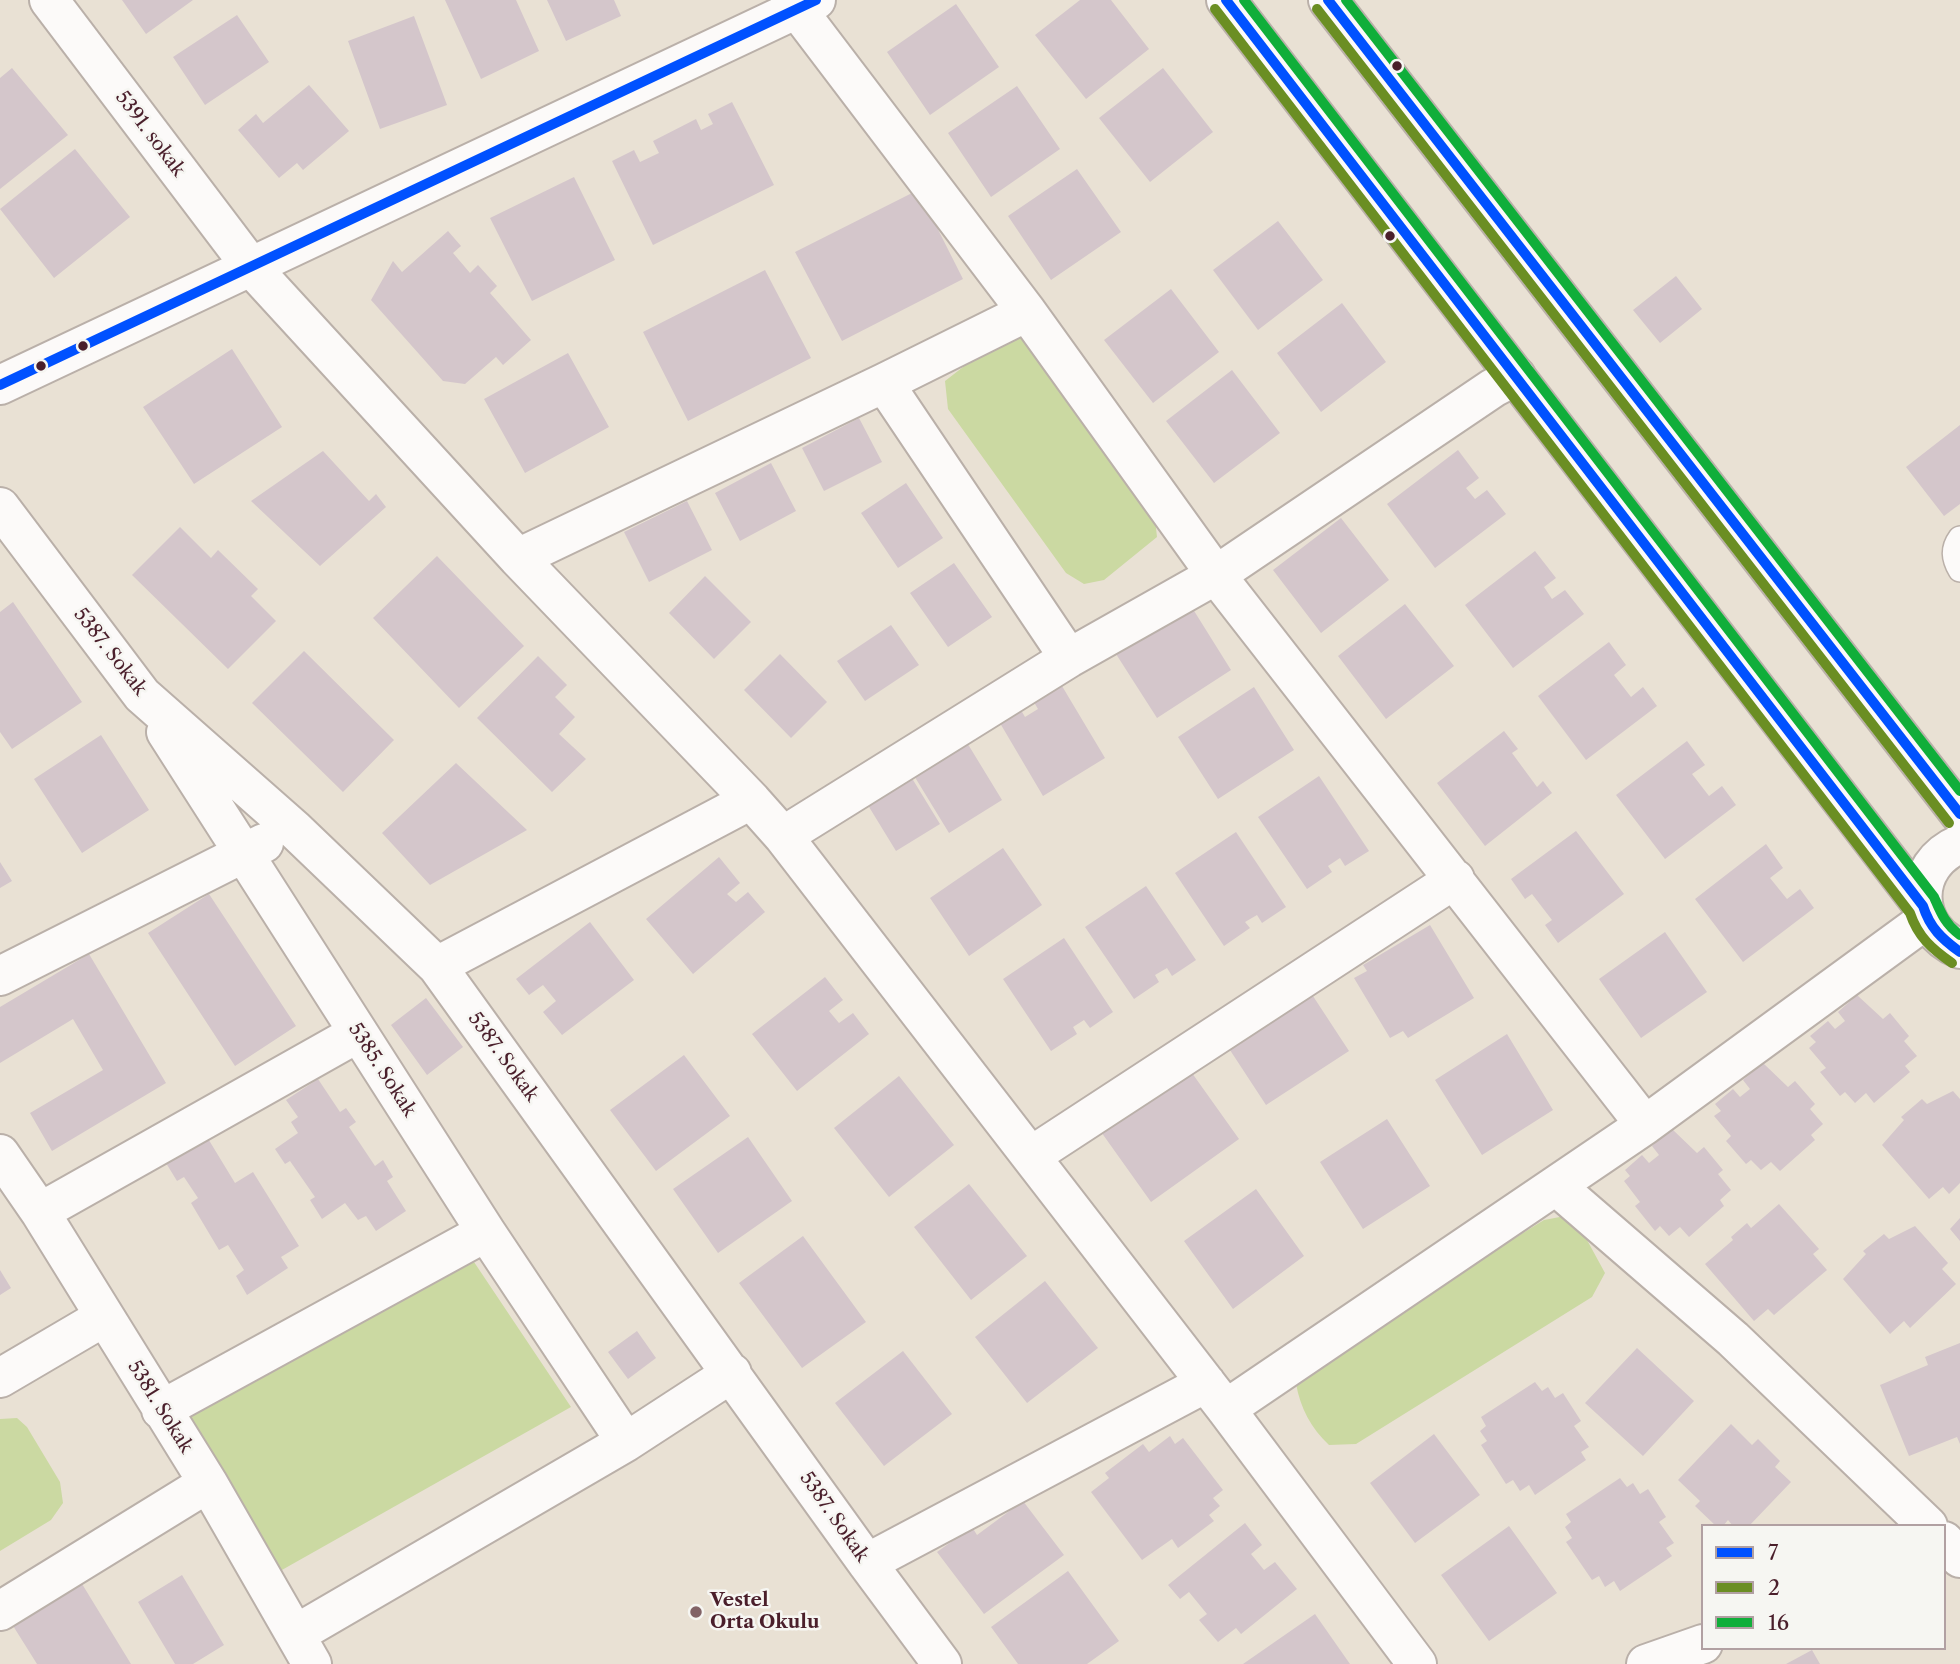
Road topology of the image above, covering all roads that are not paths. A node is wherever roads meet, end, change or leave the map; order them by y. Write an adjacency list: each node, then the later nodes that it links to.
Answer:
1 (48, 0): 5 (street, 5391. sokak)
2 (1226, 0): 7 (street)
3 (1328, 0): 18 (street)
4 (801, 3): 5 (street); 6 (street)
5 (252, 268): 9 (street); 12 (street, 5391. sokak)
6 (1027, 312): 8 (street); 14 (street)
7 (1516, 376): 14 (street); 24 (street)
8 (884, 383): 12 (street); 15 (street)
9 (0, 385)
10 (0, 507): 16 (street, 5387. Sokak)
11 (1960, 538): 13 (lane)
12 (518, 558): 17 (street, 5391. sokak)
13 (1960, 570)
14 (1216, 575): 15 (street); 23 (street)
15 (1069, 657): 20 (street)
16 (142, 695): 19 (street, 5387. Sokak); 22 (street, 5385. Sokak)
17 (751, 800): 20 (street, 5391. sokak); 26 (street)
18 (1960, 814)
19 (294, 829): 22 (street); 26 (street, 5387. Sokak)
20 (783, 836): 31 (street, 5391. sokak)
21 (1960, 844): 24 (street)
22 (241, 853): 27 (street); 28 (street, 5385. Sokak)
23 (1455, 879): 29 (street); 31 (street)
24 (1925, 913): 25 (street); 29 (street)
25 (1959, 950)
26 (438, 966): 36 (street, 5387. Sokak)
27 (0, 976)
28 (358, 1033): 33 (street); 34 (street, 5385. Sokak)
29 (1645, 1125): 32 (street)
30 (0, 1154): 33 (street, 5381. Sokak)
31 (1031, 1156): 38 (street, 5391. sokak)
32 (1556, 1186): 38 (street); 42 (street)
33 (40, 1212): 35 (street, 5381. Sokak)
34 (486, 1232): 39 (street); 40 (street, 5385. Sokak)
35 (104, 1317): 37 (street); 39 (street, 5381. Sokak)
36 (732, 1373): 40 (street); 43 (street, 5387. Sokak)
37 (0, 1378)
38 (1216, 1396): 43 (street); 49 (street, 5391. sokak)
39 (161, 1410): 41 (street, 5381. Sokak)
40 (626, 1442): 46 (street)
41 (208, 1483): 44 (street); 46 (street, 5381. Sokak)
42 (1926, 1524)
43 (867, 1563): 48 (street, 5387. Sokak)
44 (0, 1611)
45 (1701, 1645): 47 (street)
46 (304, 1649)
47 (1660, 1662)
48 (942, 1664)
49 (1417, 1664)

